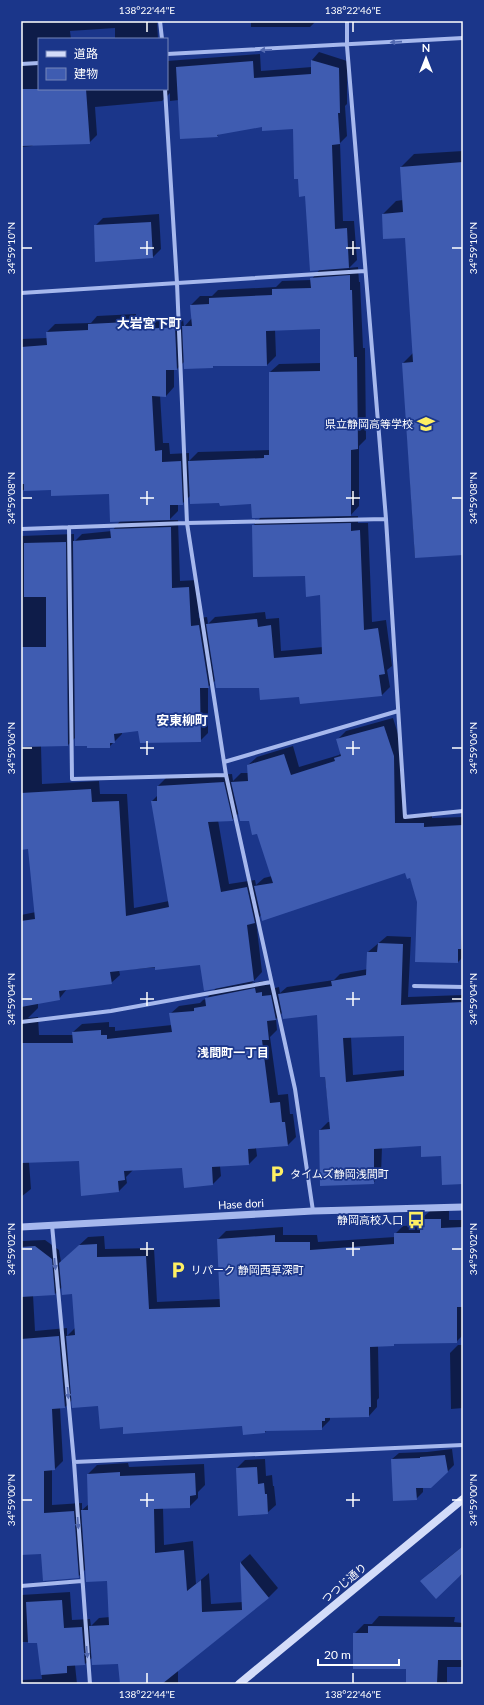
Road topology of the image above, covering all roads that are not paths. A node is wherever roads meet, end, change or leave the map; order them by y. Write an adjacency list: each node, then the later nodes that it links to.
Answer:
1 (160, 21): 3 (street)
2 (347, 21): 5 (street)
3 (162, 38)
4 (463, 38): 5 (street, one-way to 5)
5 (347, 46): 6 (street, one-way to 6); 10 (street)
6 (168, 54)
7 (38, 63): 8 (street)
8 (21, 64)
9 (165, 90): 11 (street)
10 (365, 271): 11 (street); 13 (street)
11 (177, 283): 12 (street); 14 (street)
12 (21, 293)
13 (386, 519): 14 (street); 17 (street)
14 (188, 522): 15 (street); 18 (street)
15 (69, 527): 16 (street); 19 (street)
16 (21, 529)
17 (398, 710): 18 (street); 20 (street)
18 (224, 762): 19 (street)
19 (226, 775): 21 (street)
20 (463, 810)
21 (271, 982): 24 (street); 26 (street)
22 (414, 986): 23 (street)
23 (463, 987)
24 (21, 1022)
25 (463, 1207): 26 (street, Hase dori)
26 (313, 1211): 27 (street, Hase dori)
27 (52, 1225): 28 (street, Hase dori); 30 (street, one-way to 30)
28 (21, 1227)
29 (463, 1445): 30 (street)
30 (74, 1462): 32 (street, one-way to 32)
31 (463, 1499): 35 (main road, つつじ通り)
32 (82, 1581): 33 (street); 34 (street, one-way to 34)
33 (21, 1586)
34 (90, 1684)
35 (239, 1684)

